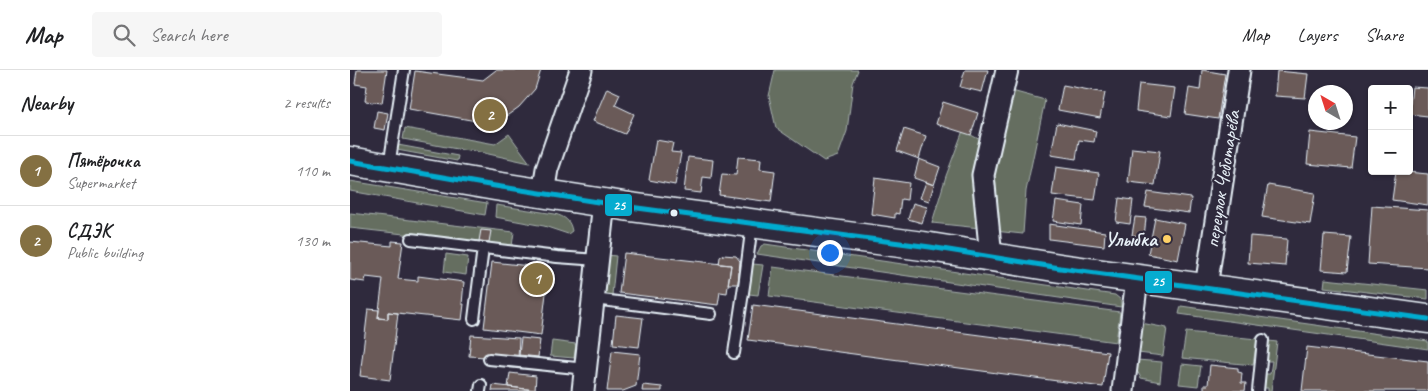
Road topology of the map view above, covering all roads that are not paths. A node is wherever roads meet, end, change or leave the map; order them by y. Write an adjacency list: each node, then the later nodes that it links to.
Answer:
1 (404, 70): 6 (lane)
2 (581, 70): 7 (street)
3 (1007, 70): 12 (street)
4 (1239, 70): 15 (street, переулок Чеботарёва)
5 (350, 161): 6 (main road)
6 (389, 167): 7 (main road)
7 (543, 193): 8 (main road)
8 (604, 202): 9 (main road); 13 (street)
9 (752, 222): 12 (main road); 21 (lane)
10 (411, 239): 11 (lane)
11 (483, 248): 13 (lane); 18 (lane)
12 (991, 257): 14 (main road)
13 (598, 260): 16 (street)
14 (1137, 279): 15 (main road); 25 (street)
15 (1206, 287): 19 (main road)
16 (594, 299): 17 (lane); 23 (street)
17 (710, 314)
18 (474, 319)
19 (1428, 319)
20 (1263, 340): 26 (lane)
21 (734, 353)
22 (489, 359): 23 (lane)
23 (586, 369): 24 (street)
24 (583, 391)
25 (1123, 391)
26 (1258, 391)

